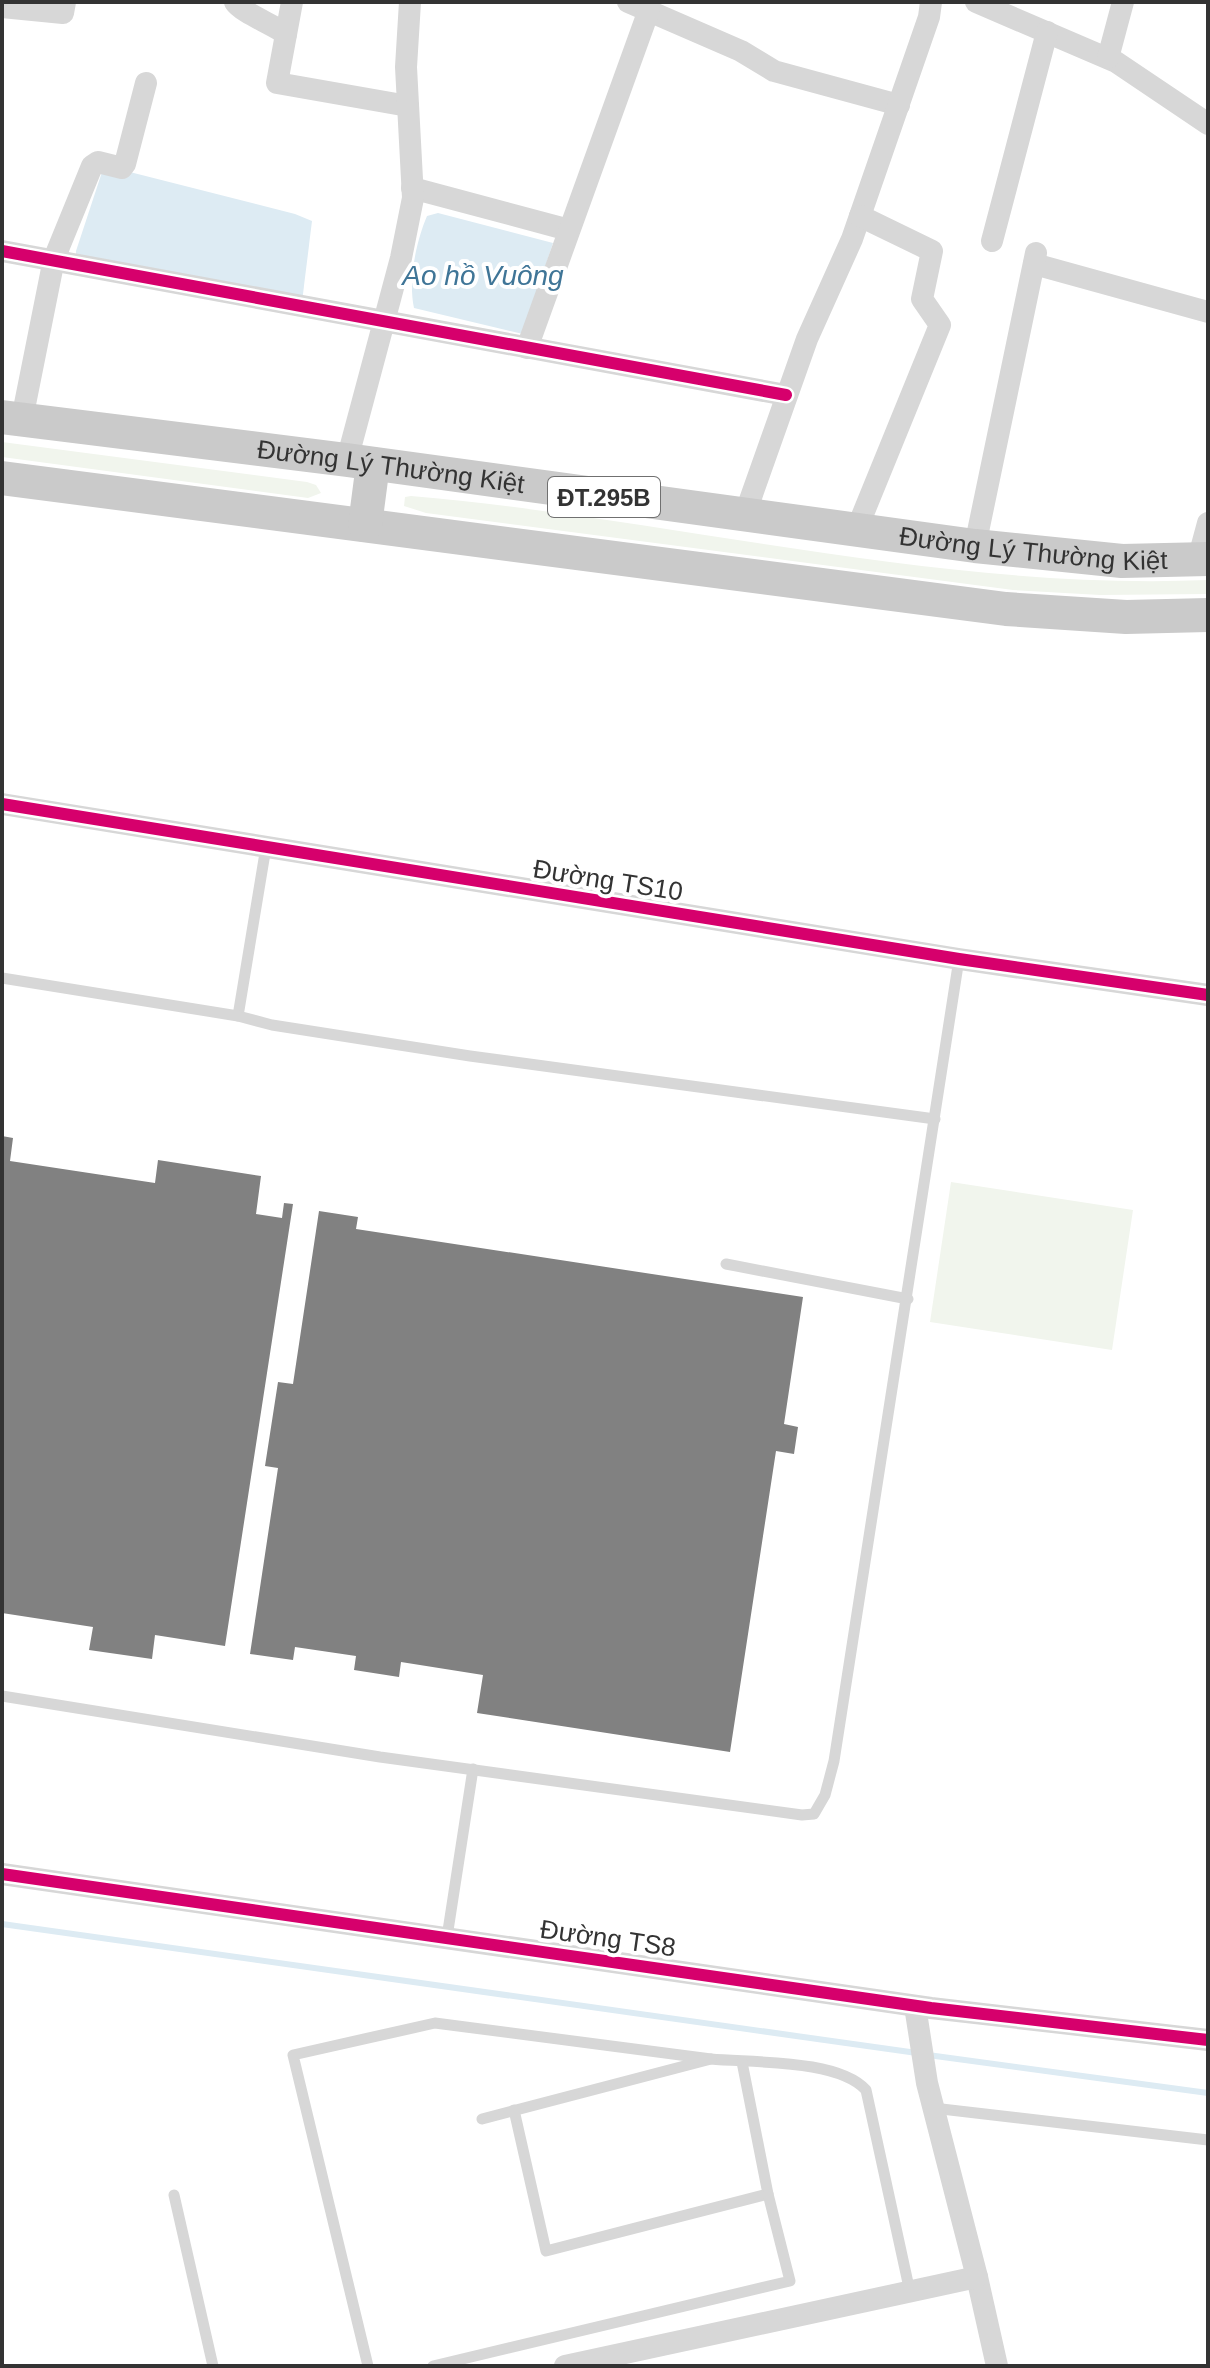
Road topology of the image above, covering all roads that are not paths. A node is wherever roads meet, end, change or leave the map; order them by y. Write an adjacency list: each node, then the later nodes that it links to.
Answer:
1 (65, 2): 9 (street)
2 (235, 2): 12 (street)
3 (292, 2): 12 (street)
4 (410, 2): 16 (street)
5 (628, 2): 10 (street)
6 (931, 2): 15 (street)
7 (976, 2): 11 (street)
8 (1123, 2): 13 (street)
9 (2, 7)
10 (649, 10): 15 (street); 20 (street)
11 (1047, 32): 13 (street); 21 (street)
12 (286, 34): 16 (street)
13 (1108, 58): 17 (street)
14 (146, 83): 23 (street)
15 (899, 105): 19 (street)
16 (408, 106): 18 (street)
17 (1208, 124)
18 (412, 188): 20 (street); 25 (street)
19 (860, 216): 27 (street); 34 (street)
20 (569, 230): 26 (street)
21 (992, 241)
22 (2, 251): 23 (street)
23 (54, 259): 25 (street); 28 (street)
24 (1208, 312): 35 (street)
25 (383, 322): 26 (street); 29 (street)
26 (527, 348): 27 (street)
27 (786, 395): 31 (street)
28 (12, 418): 29 (main road, Đường Lý Thường Kiệt / ĐT.295B)
29 (360, 462): 31 (main road, Đường Lý Thường Kiệt / ĐT.295B); 33 (main road)
30 (2, 478): 33 (main road, ĐT.295B)
31 (744, 517): 34 (main road, Đường Lý Thường Kiệt / ĐT.295B)
32 (1208, 523): 36 (street)
33 (365, 525): 37 (main road, ĐT.295B)
34 (856, 531): 35 (main road, Đường Lý Thường Kiệt / ĐT.295B)
35 (975, 546): 36 (main road, Đường Lý Thường Kiệt / ĐT.295B)
36 (1203, 559)
37 (1208, 615)
38 (2, 804): 39 (street, Đường TS10)
39 (266, 847): 40 (street, Đường TS10); 43 (lane)
40 (959, 959): 42 (street, Đường TS10); 44 (lane)
41 (2, 978): 43 (lane)
42 (1208, 995)
43 (238, 1016): 44 (lane)
44 (935, 1119): 46 (lane)
45 (726, 1264): 46 (lane)
46 (908, 1299): 48 (lane)
47 (2, 1696): 48 (lane)
48 (473, 1769): 50 (lane)
49 (2, 1874): 50 (street, Đường TS8)
50 (447, 1937): 51 (street, Đường TS8)
51 (915, 2006): 52 (street, Đường TS8); 55 (street)
52 (1208, 2040)
53 (711, 2059): 54 (lane); 56 (lane); 64 (lane)
54 (742, 2062): 59 (lane); 62 (lane)
55 (933, 2108): 58 (lane); 61 (street)
56 (514, 2110): 57 (lane); 59 (lane)
57 (482, 2119)
58 (1208, 2140)
59 (768, 2194): 65 (lane)
60 (174, 2195): 63 (lane)
61 (977, 2277): 62 (street); 67 (street)
62 (910, 2292): 66 (street)
63 (213, 2366)
64 (368, 2366)
65 (433, 2366)
66 (565, 2366)
67 (997, 2366)

